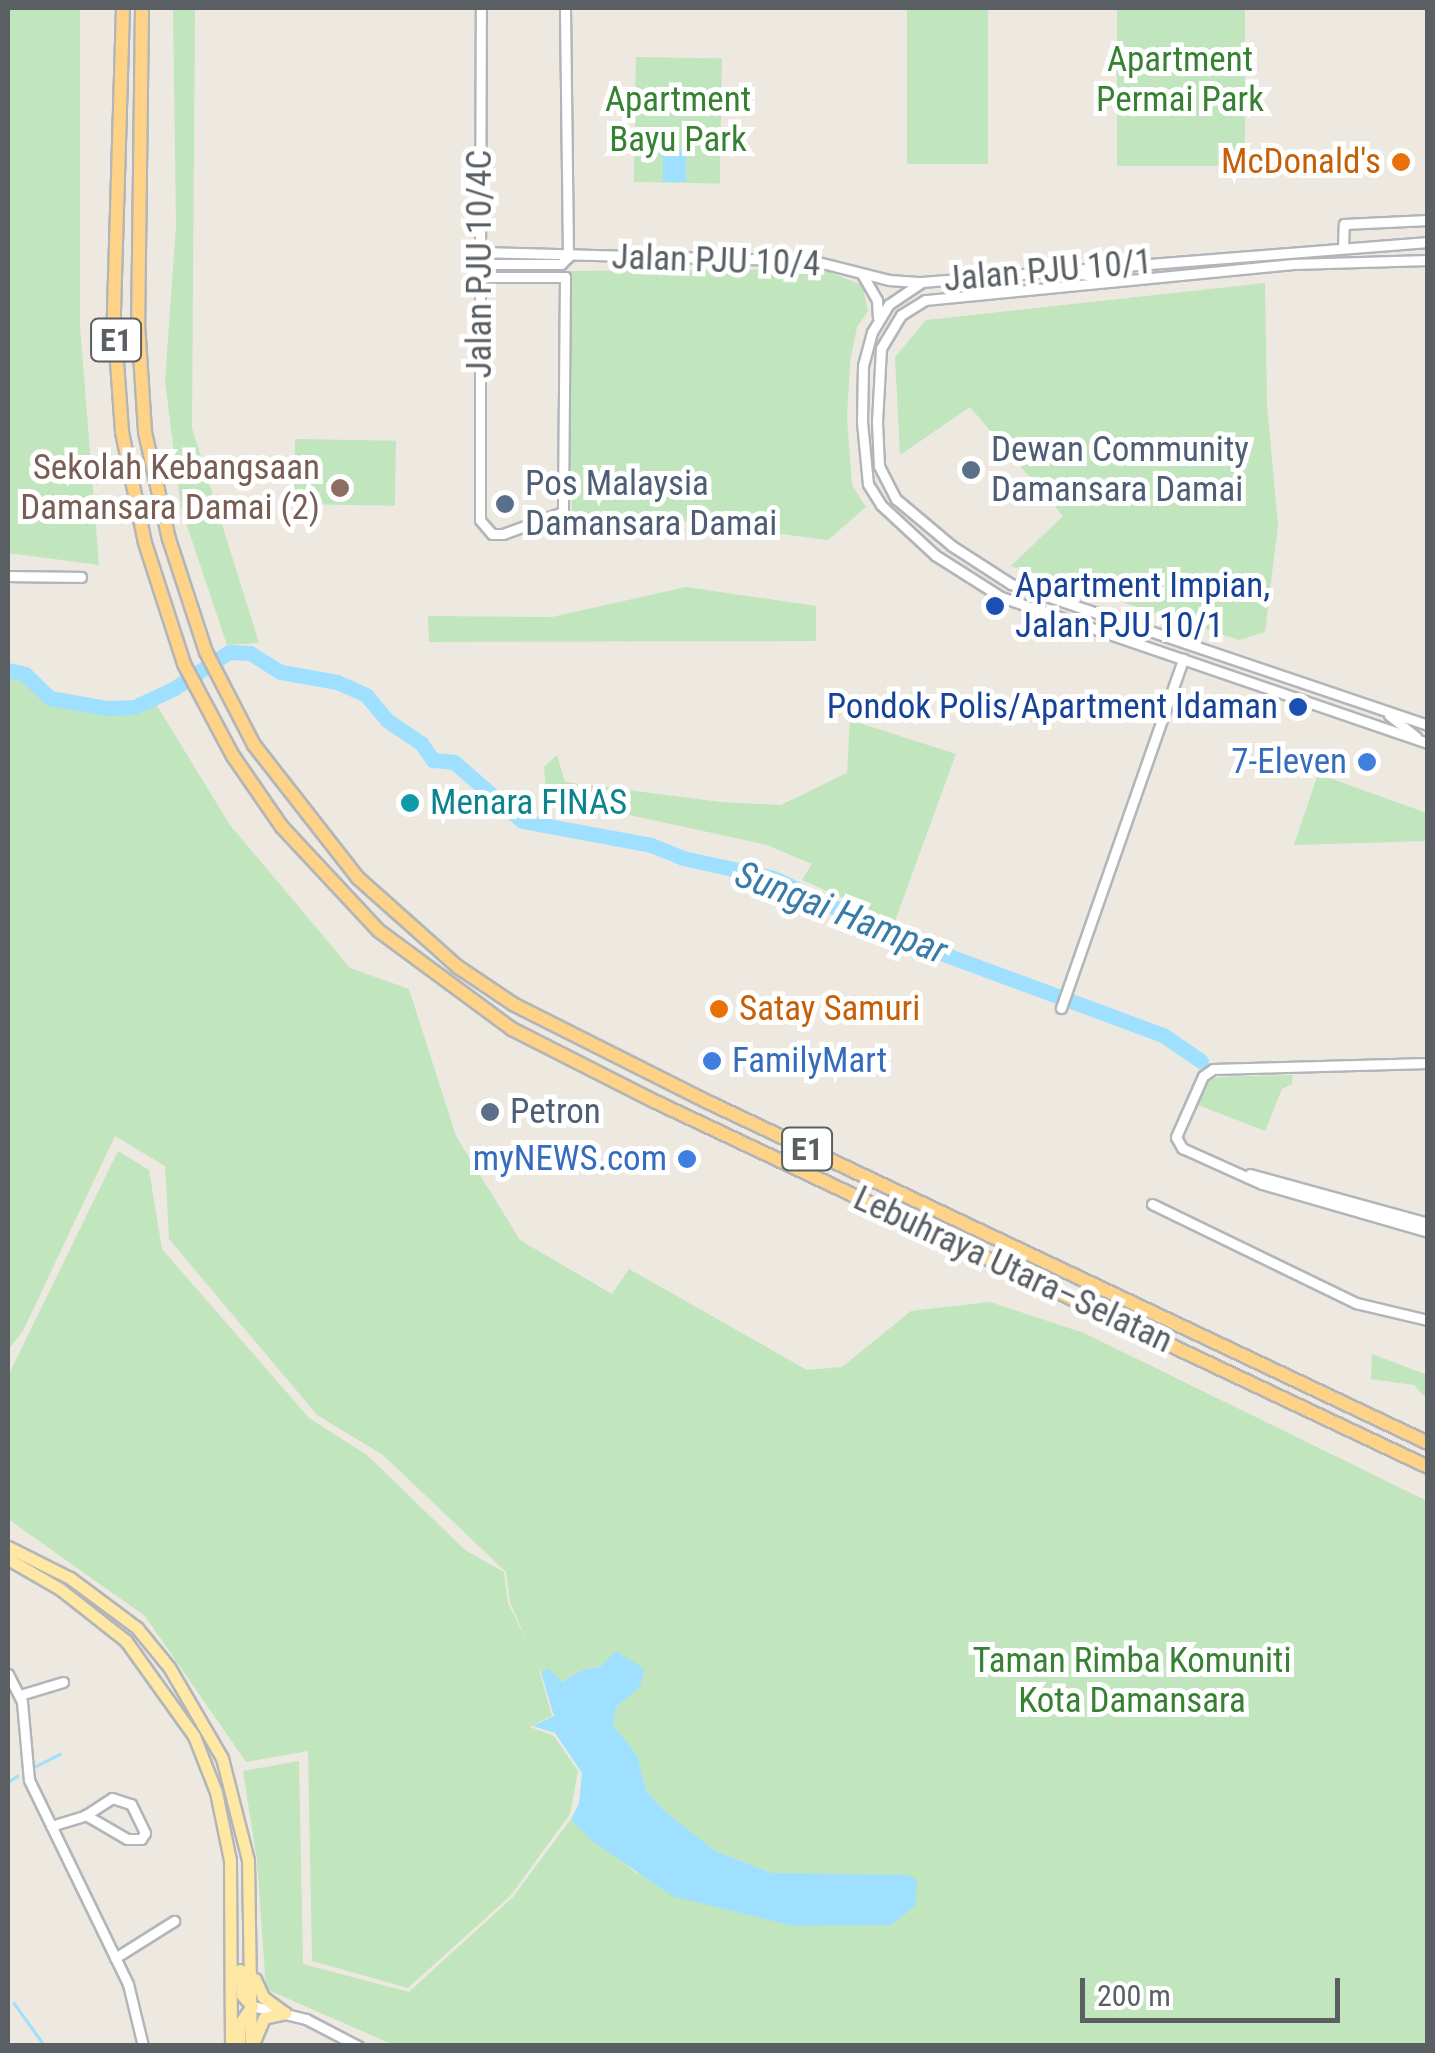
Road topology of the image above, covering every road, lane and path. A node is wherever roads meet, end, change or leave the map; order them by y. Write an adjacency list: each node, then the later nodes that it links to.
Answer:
1 (123, 8): 36 (highway, Lebuhraya Utara–Selatan / E1)
2 (142, 8): 35 (highway, Lebuhraya Utara–Selatan / E1)
3 (480, 8): 8 (street, Jalan PJU 10/4C)
4 (565, 8): 9 (street)
5 (1428, 220): 7 (street)
6 (1428, 242): 7 (street, Jalan PJU 10/1)
7 (1343, 247): 12 (street, Jalan PJU 10/1)
8 (480, 252): 9 (street, Jalan PJU 10/4); 11 (street, Jalan PJU 10/4C)
9 (568, 257): 11 (street, Jalan PJU 10/4); 13 (street, Jalan PJU 10/4)
10 (1428, 260): 15 (street, Jalan PJU 10/1)
11 (480, 264): 14 (street, Jalan PJU 10/4C)
12 (1058, 269): 15 (street); 16 (street, Jalan PJU 10/1)
13 (862, 274): 16 (street, Jalan PJU 10/4); 17 (street)
14 (480, 276): 14 (street, Jalan PJU 10/4C)
15 (1161, 276): 19 (street, Jalan PJU 10/1)
16 (922, 282): 17 (street, Jalan PJU 10/1)
17 (878, 318): 18 (street)
18 (863, 365): 19 (street); 23 (street)
19 (876, 422): 22 (street, Jalan PJU 10/1)
20 (8, 576): 21 (street)
21 (81, 578)
22 (1124, 622): 23 (street); 25 (street, Jalan PJU 10/1)
23 (1078, 623): 24 (street)
24 (1183, 659): 27 (street); 28 (street)
25 (1382, 709): 26 (street, Jalan PJU 10/1); 27 (street)
26 (1428, 725)
27 (1425, 742)
28 (1061, 1008)
29 (1428, 1063): 30 (street)
30 (1237, 1172): 32 (street); 33 (street)
31 (1152, 1204): 34 (street)
32 (1428, 1222)
33 (1428, 1232)
34 (1428, 1320)
35 (1428, 1443)
36 (1428, 1467)
37 (8, 1537): 39 (main road)
38 (8, 1547): 39 (main road)
39 (30, 1556): 49 (main road)
40 (8, 1559): 47 (main road)
41 (8, 1674): 43 (street)
42 (63, 1682): 43 (street)
43 (20, 1695): 45 (street)
44 (86, 1815): 44 (street); 45 (street)
45 (51, 1826): 48 (street)
46 (174, 1921): 48 (street)
47 (234, 1931): 50 (main road); 53 (main road)
48 (115, 1958): 52 (street)
49 (251, 1965): 50 (main road); 51 (main road)
50 (252, 2006): 51 (street); 54 (main road); 55 (main road)
51 (286, 2013): 55 (main road); 56 (street)
52 (143, 2046)
53 (231, 2046)
54 (239, 2046)
55 (252, 2046)
56 (358, 2046)

